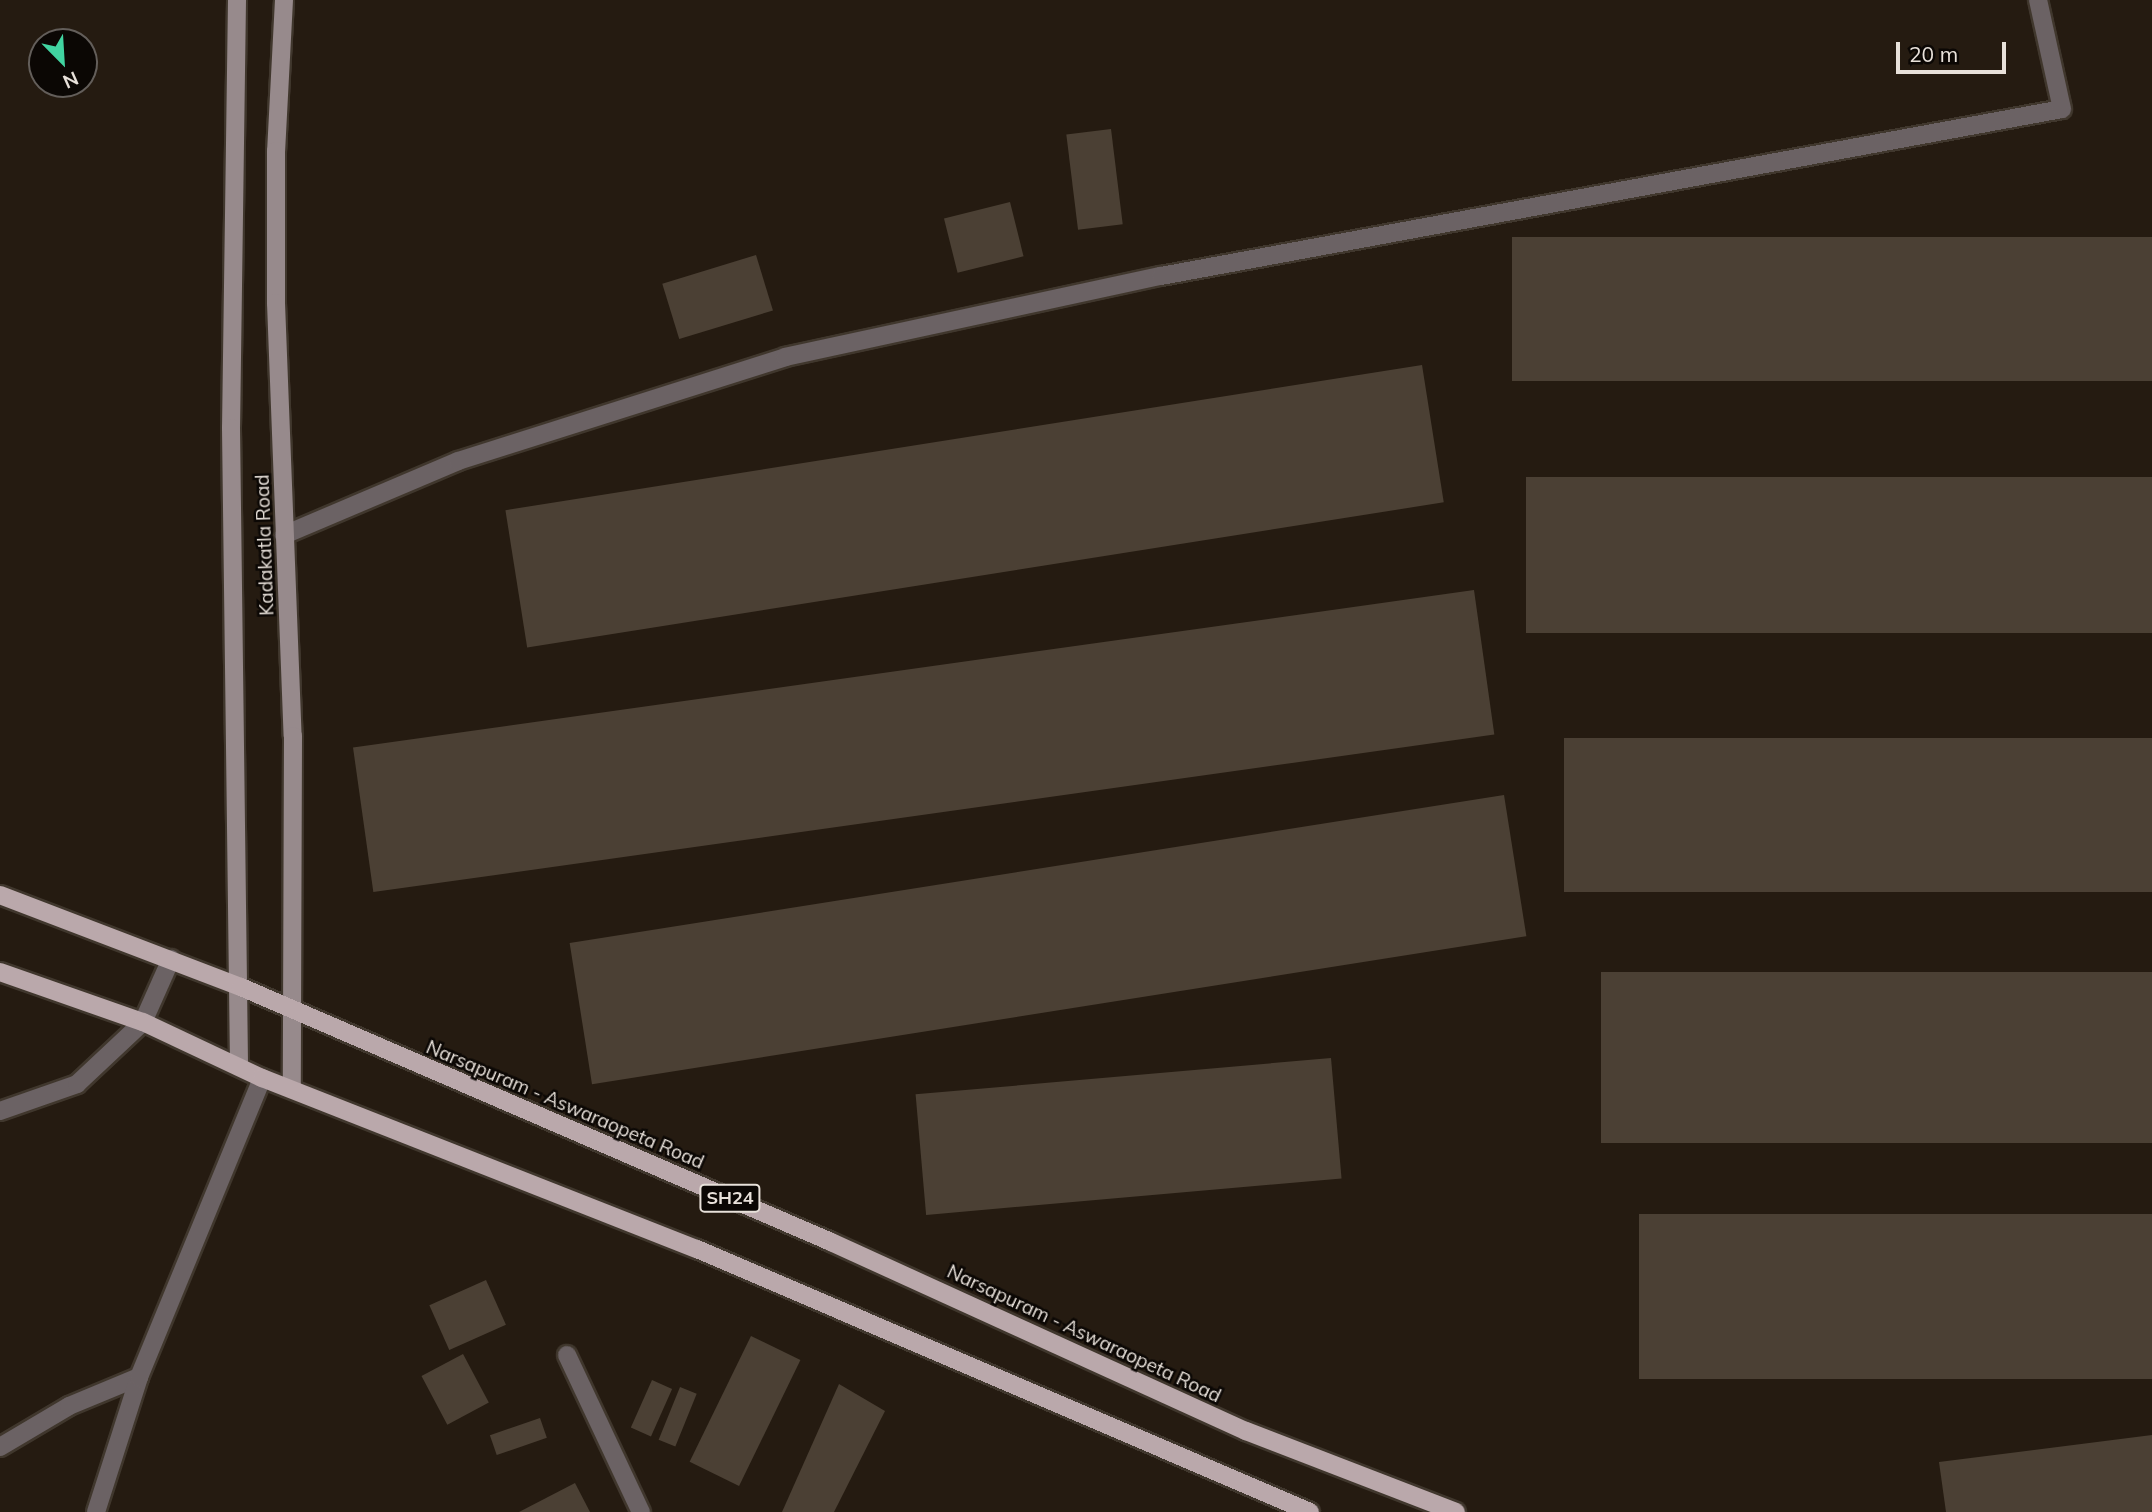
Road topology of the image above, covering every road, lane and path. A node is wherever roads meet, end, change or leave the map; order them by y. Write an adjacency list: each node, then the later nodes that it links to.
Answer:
1 (237, 0): 8 (street, Kadakatla Road)
2 (284, 0): 4 (street, Kadakatla Road)
3 (2038, 0): 4 (street)
4 (284, 535): 9 (street, Kadakatla Road)
5 (0, 895): 6 (main road, Narsapuram - Aswaraopeta Road / SH24)
6 (171, 959): 8 (main road, Narsapuram - Aswaraopeta Road / SH24); 10 (street)
7 (0, 972): 10 (main road)
8 (241, 987): 9 (main road, Narsapuram - Aswaraopeta Road / SH24); 11 (street, Kadakatla Road)
9 (296, 1012): 13 (street, Kadakatla Road); 21 (main road, Narsapuram - Aswaraopeta Road / SH24)
10 (144, 1022): 11 (main road); 14 (street)
11 (239, 1066): 12 (main road)
12 (262, 1078): 13 (main road); 16 (street)
13 (292, 1090): 20 (main road)
14 (0, 1111)
15 (567, 1354): 19 (street)
16 (139, 1377): 17 (street); 18 (street)
17 (0, 1447)
18 (96, 1512)
19 (641, 1512)
20 (1310, 1512)
21 (1456, 1512)

